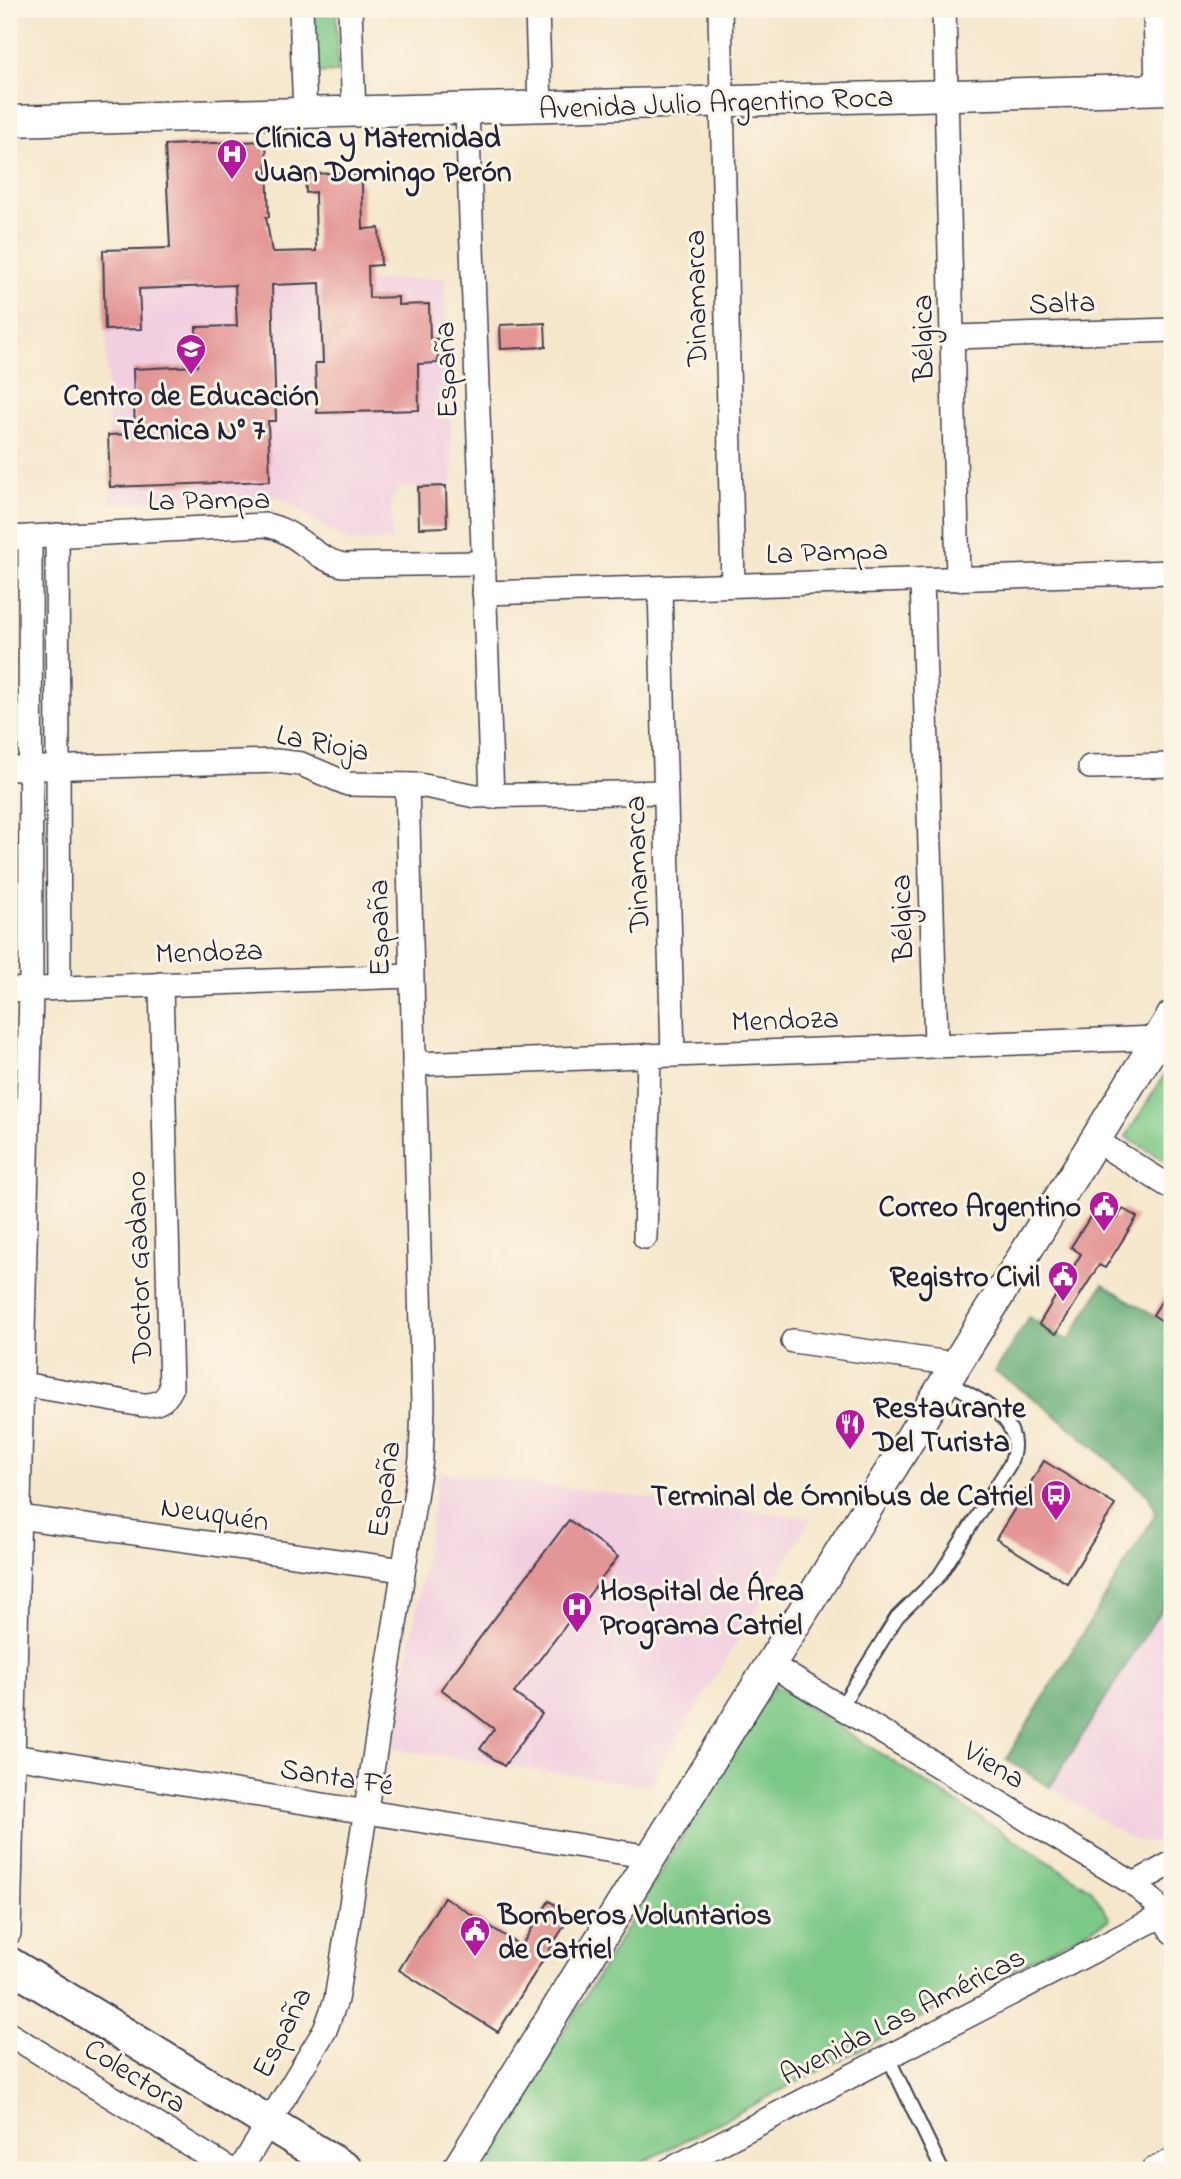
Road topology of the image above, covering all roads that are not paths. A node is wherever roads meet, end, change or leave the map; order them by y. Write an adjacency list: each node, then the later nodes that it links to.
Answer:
1 (301, 9): 13 (street)
2 (351, 9): 12 (street)
3 (537, 9): 10 (street)
4 (720, 9): 9 (street, Dinamarca)
5 (944, 9): 8 (street, Bélgica)
6 (1155, 9): 7 (street)
7 (1165, 89): 8 (street, Avenida Julio Argentino Roca)
8 (947, 96): 9 (street, Avenida Julio Argentino Roca); 16 (street, Bélgica)
9 (722, 103): 10 (street, Avenida Julio Argentino Roca); 23 (street, Dinamarca)
10 (540, 108): 11 (street, Avenida Julio Argentino Roca)
11 (467, 109): 12 (street, Avenida Julio Argentino Roca); 19 (street, España)
12 (354, 113): 13 (street, Avenida Julio Argentino Roca)
13 (305, 114): 14 (street, Avenida Julio Argentino Roca)
14 (9, 121)
15 (1172, 330): 16 (street, Salta)
16 (954, 337): 21 (street, Bélgica)
17 (57, 535): 18 (street, La Pampa); 19 (street, La Pampa); 28 (street)
18 (20, 537): 29 (street)
19 (483, 563): 25 (street, España)
20 (1172, 572): 21 (street, La Pampa)
21 (958, 579): 22 (street, La Pampa)
22 (922, 580): 23 (street, La Pampa); 38 (street, Bélgica)
23 (733, 586): 24 (street, La Pampa)
24 (660, 588): 25 (street, La Pampa); 31 (street, Dinamarca)
25 (484, 593): 32 (street, España)
26 (1172, 765): 27 (street)
27 (1090, 767)
28 (58, 768): 29 (street, La Rioja); 30 (street, La Rioja); 35 (street)
29 (20, 769): 36 (street)
30 (407, 785): 32 (street, La Rioja); 33 (street, España)
31 (665, 792): 32 (street, La Rioja); 40 (street, Dinamarca)
32 (492, 797)
33 (411, 976): 34 (street, Mendoza); 41 (street, España)
34 (161, 984): 35 (street, Mendoza); 48 (street, Doctor Gadano)
35 (59, 988): 36 (street, Mendoza)
36 (20, 989): 44 (street)
37 (1166, 1027): 38 (street, Mendoza); 42 (street)
38 (936, 1045): 40 (street, Mendoza)
39 (649, 1055): 40 (street, Mendoza); 41 (street, Mendoza); 45 (street)
40 (673, 1055)
41 (414, 1064): 51 (street, España)
42 (1095, 1140): 43 (street); 47 (street)
43 (1172, 1188)
44 (17, 1207): 48 (street)
45 (645, 1237)
46 (793, 1341): 47 (street)
47 (951, 1372): 52 (street); 53 (lane)
48 (22, 1384): 49 (street)
49 (15, 1421): 50 (street)
50 (19, 1517): 51 (street, Neuquén); 54 (street)
51 (403, 1570): 55 (street, España)
52 (771, 1665): 53 (street, Viena); 56 (street)
53 (841, 1707): 58 (street, Viena)
54 (13, 1756): 55 (street, Santa Fé); 60 (street)
55 (366, 1812): 56 (street, Santa Fé); 64 (street, España)
56 (651, 1857): 69 (street)
57 (1172, 1863): 58 (street)
58 (1133, 1884): 59 (street, Viena)
59 (1168, 1924): 63 (street, Avenida Las Américas)
60 (9, 1933)
61 (9, 1964): 64 (main road)
62 (9, 2034): 66 (street, Colectora)
63 (888, 2057): 70 (street, Avenida Las Américas); 71 (lane)
64 (268, 2123): 67 (street, España); 68 (main road)
65 (1172, 2160): 72 (street)
66 (231, 2170)
67 (240, 2170)
68 (346, 2170)
69 (457, 2170)
70 (669, 2170)
71 (942, 2170)
72 (1153, 2170)

